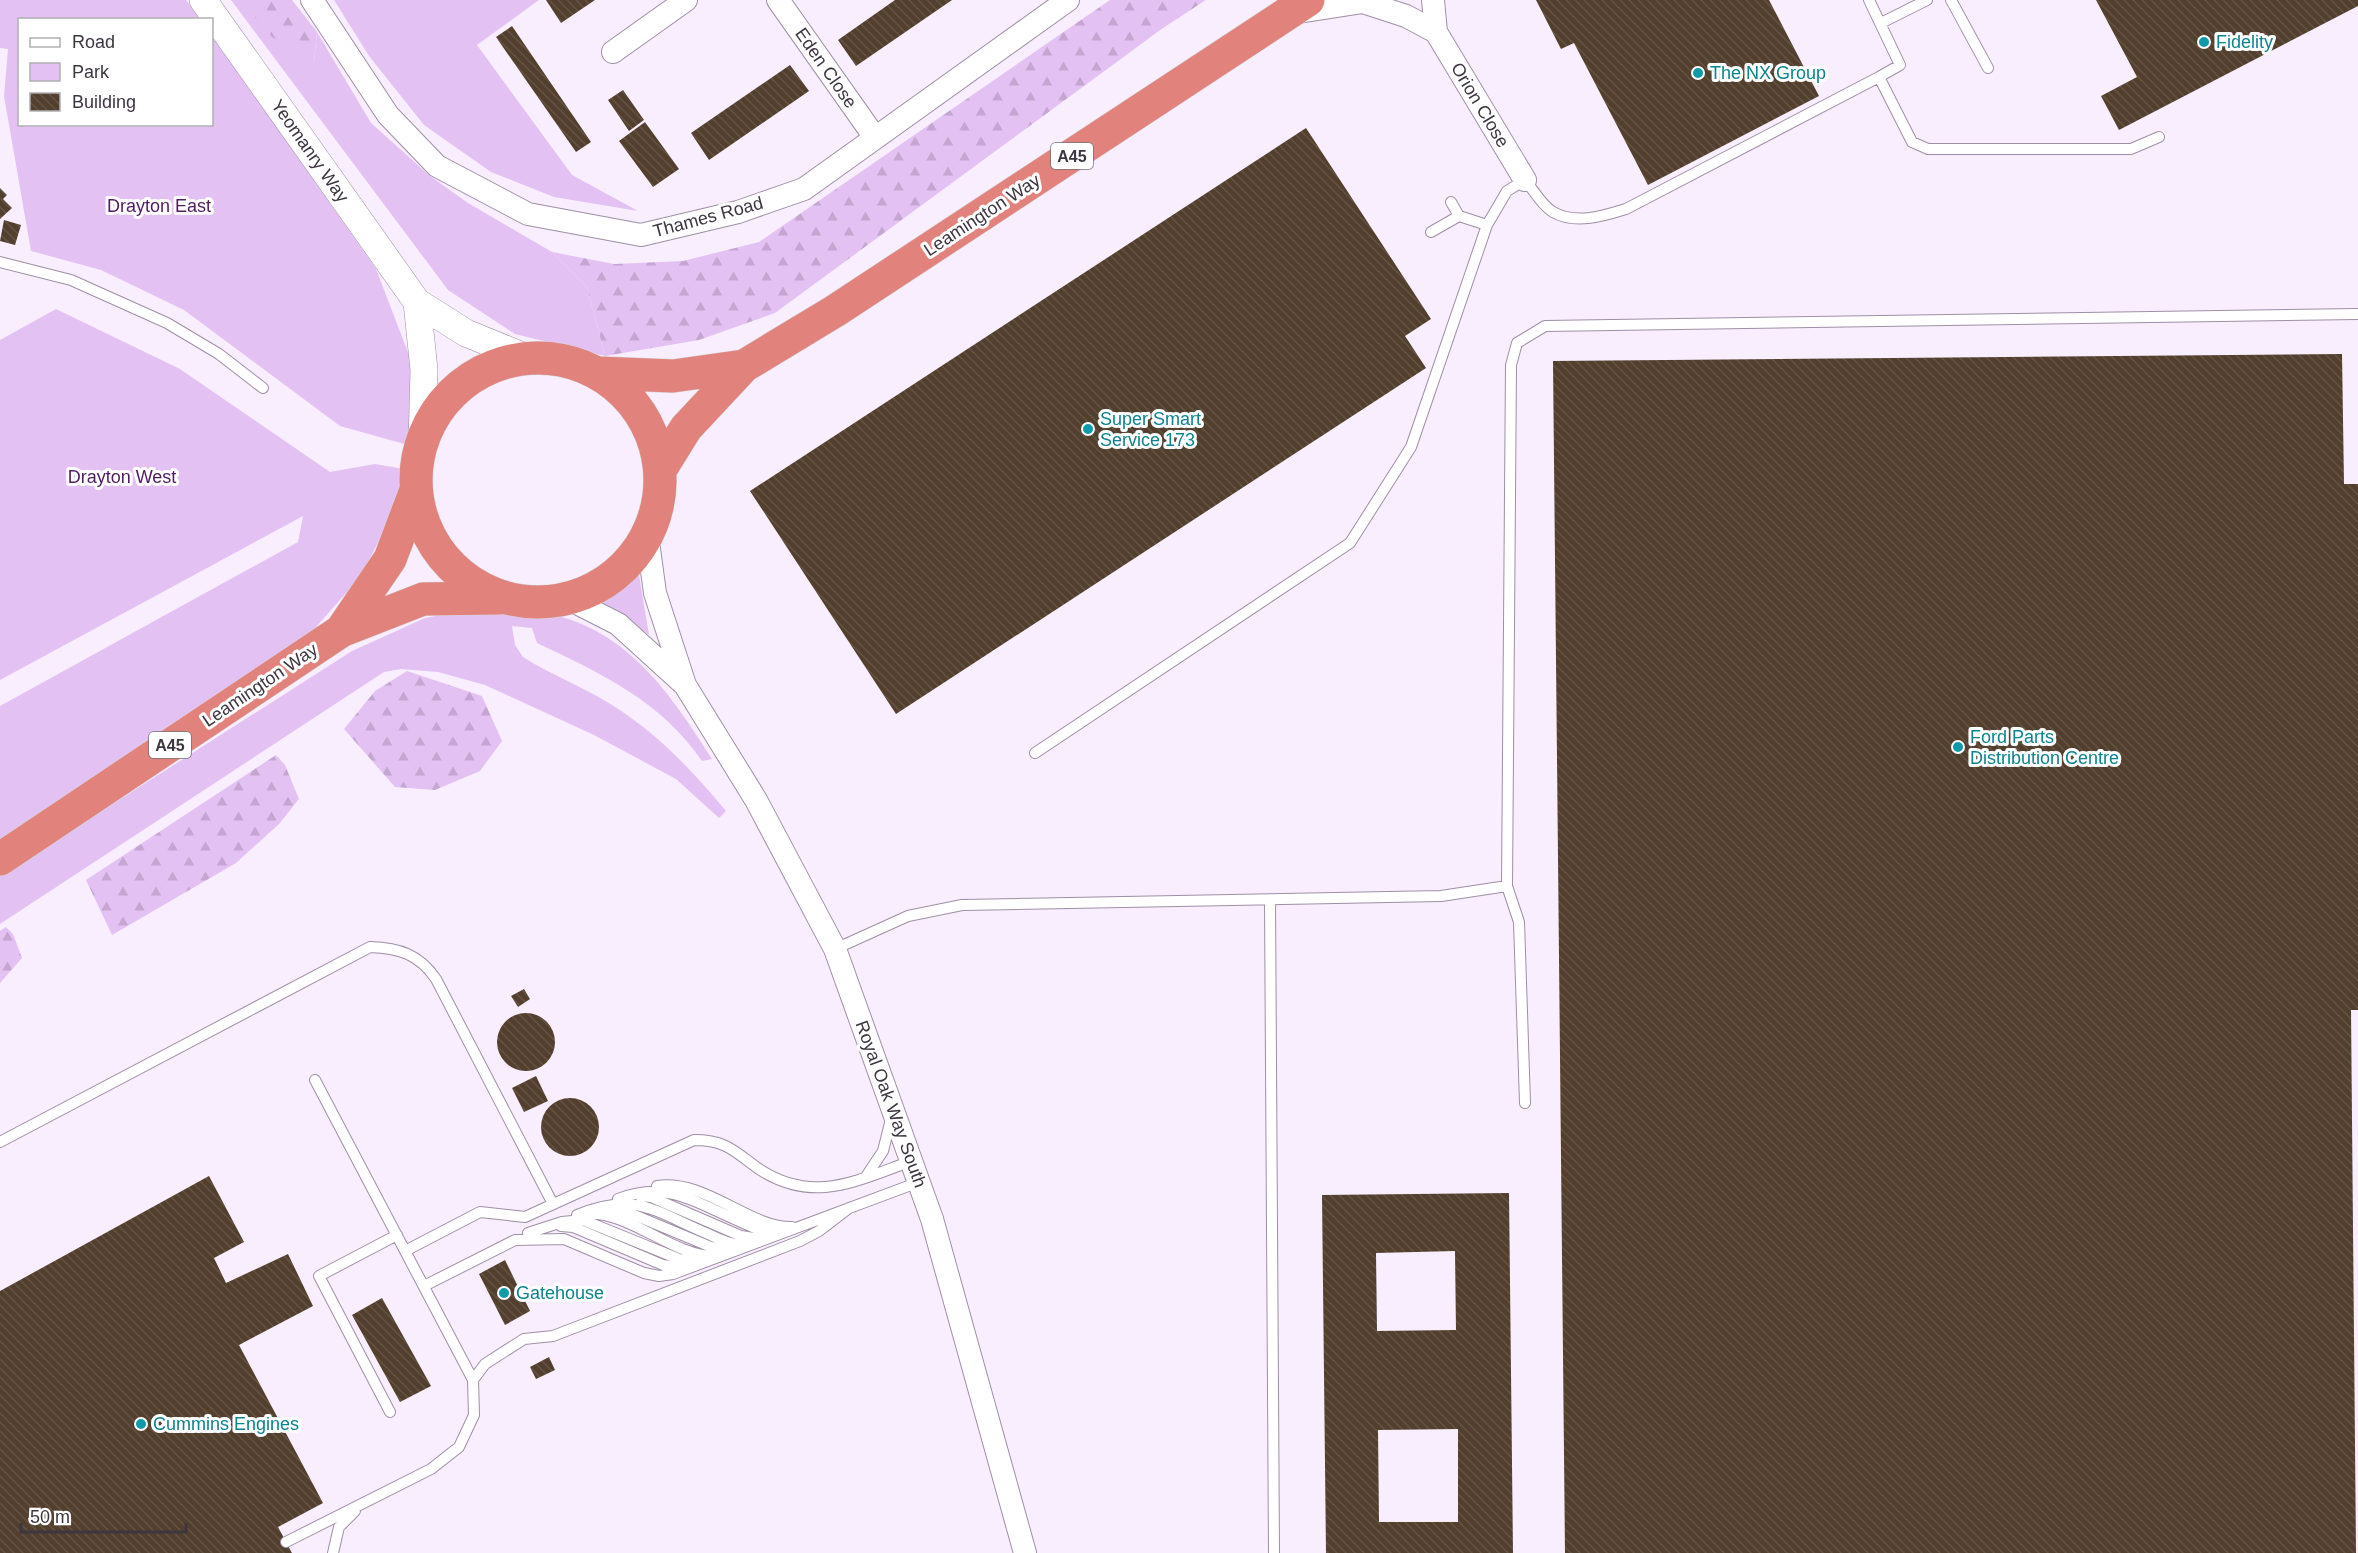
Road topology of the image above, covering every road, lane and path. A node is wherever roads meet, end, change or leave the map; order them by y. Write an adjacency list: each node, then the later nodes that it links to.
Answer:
1 (203, 0): 24 (street, Yeomanry Way)
2 (312, 0): 16 (street, Thames Road)
3 (686, 0): 13 (street)
4 (778, 0): 16 (street, Eden Close)
5 (1068, 0): 16 (street, Thames Road)
6 (1433, 0): 12 (street, Orion Close)
7 (1869, 0): 11 (lane)
8 (1928, 0): 11 (lane)
9 (1951, 0): 14 (lane)
10 (1297, 7): 12 (street); 27 (highway, Leamington Way / A45)
11 (1881, 23): 15 (lane)
12 (1436, 32): 18 (street, Orion Close)
13 (613, 52)
14 (1988, 68)
15 (1879, 77): 17 (lane); 18 (lane)
16 (874, 136)
17 (2159, 137)
18 (1524, 180): 21 (lane)
19 (1451, 202): 20 (lane)
20 (1459, 216): 21 (lane); 22 (lane)
21 (1487, 225): 38 (lane)
22 (1431, 232)
23 (0, 262): 29 (lane)
24 (417, 302): 26 (street, Yeomanry Way); 30 (street, Yeomanry Way)
25 (2358, 314): 40 (lane)
26 (532, 360): 28 (highway); 30 (highway)
27 (744, 366): 28 (highway, Leamington Way / A45); 31 (highway, Leamington Way / A45)
28 (598, 373): 31 (highway)
29 (263, 388)
30 (422, 441): 32 (highway)
31 (660, 470): 33 (highway)
32 (416, 490): 34 (highway); 36 (highway, Leamington Way / A45)
33 (647, 534): 35 (highway); 37 (street, Royal Oak Way South)
34 (506, 598): 35 (highway); 36 (highway, Leamington Way / A45)
35 (567, 598): 37 (street, Royal Oak Way South)
36 (341, 631): 39 (highway, Leamington Way / A45)
37 (685, 685): 42 (street, Royal Oak Way South)
38 (1035, 753)
39 (0, 859)
40 (1507, 886): 41 (lane); 45 (lane)
41 (1270, 900): 42 (lane); 77 (lane)
42 (835, 949): 44 (street, Royal Oak Way South)
43 (315, 1080): 61 (lane)
44 (890, 1102): 47 (street, Royal Oak Way South); 48 (lane)
45 (1525, 1104)
46 (0, 1142): 52 (lane)
47 (912, 1161): 48 (lane); 49 (street, Royal Oak Way South)
48 (864, 1178): 52 (lane)
49 (919, 1182): 53 (lane); 76 (street, Royal Oak Way South)
50 (626, 1197): 51 (lane); 58 (lane); 59 (lane)
51 (610, 1202): 54 (lane); 62 (lane)
52 (553, 1203): 66 (lane)
53 (849, 1208): 58 (lane); 71 (lane)
54 (593, 1209): 55 (lane); 64 (lane)
55 (577, 1215): 56 (lane); 65 (lane)
56 (562, 1220): 57 (lane); 67 (lane)
57 (547, 1226): 60 (lane); 68 (lane)
58 (803, 1226): 59 (lane)
59 (788, 1231): 62 (lane)
60 (528, 1233): 63 (lane); 69 (lane)
61 (397, 1235): 66 (lane); 72 (lane)
62 (771, 1237): 64 (lane)
63 (515, 1240): 69 (lane); 70 (lane)
64 (756, 1243): 65 (lane)
65 (741, 1249): 67 (lane)
66 (405, 1251): 70 (lane)
67 (725, 1255): 68 (lane)
68 (709, 1261): 69 (lane)
69 (693, 1267)
70 (424, 1286): 71 (lane)
71 (473, 1380): 73 (lane)
72 (390, 1412)
73 (369, 1500): 74 (lane); 75 (lane)
74 (286, 1542)
75 (333, 1553)
76 (1025, 1553)
77 (1274, 1553)

